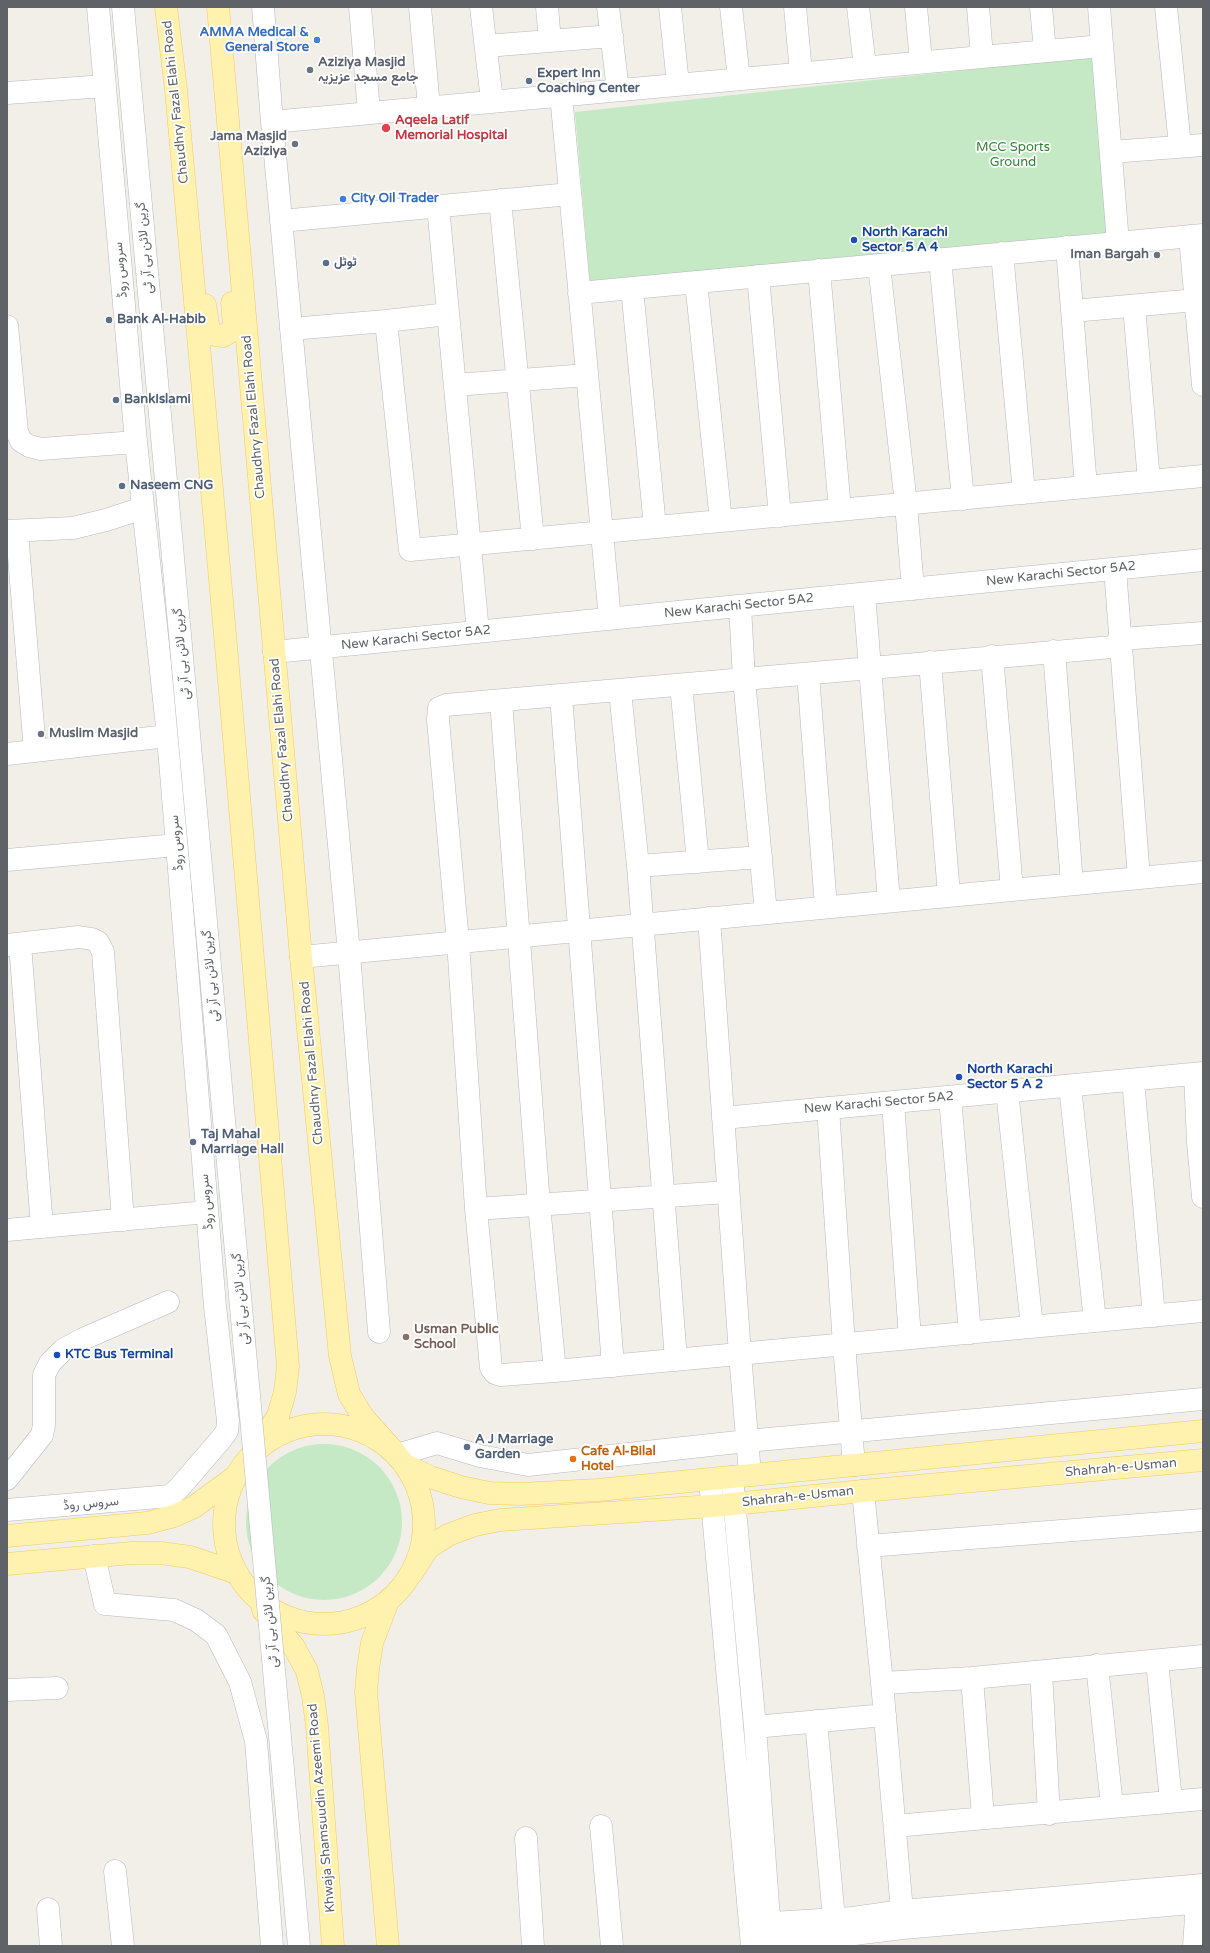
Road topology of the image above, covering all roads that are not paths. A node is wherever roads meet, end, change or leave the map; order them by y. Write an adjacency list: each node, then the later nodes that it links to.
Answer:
1 (98, 7): 31 (street, سروس روڈ)
2 (123, 7): 217 (street, گرین لائن بی آر ٹی, bridge)
3 (166, 7): 32 (main road, Chaudhry Fazal Elahi Road)
4 (218, 7): 34 (main road, Chaudhry Fazal Elahi Road)
5 (263, 7): 40 (street)
6 (360, 7): 39 (street)
7 (420, 7): 38 (street)
8 (481, 7): 22 (street)
9 (547, 7): 21 (street)
10 (608, 7): 20 (street)
11 (670, 7): 30 (street)
12 (730, 7): 29 (street)
13 (795, 7): 28 (street)
14 (858, 7): 27 (street)
15 (916, 7): 26 (street)
16 (978, 7): 25 (street)
17 (1042, 7): 24 (street)
18 (1099, 7): 23 (street)
19 (1166, 7): 42 (street)
20 (612, 36): 21 (street); 33 (street)
21 (550, 41): 22 (street)
22 (486, 46): 37 (street)
23 (1102, 46): 24 (street); 43 (street)
24 (1045, 51): 25 (street)
25 (982, 57): 26 (street)
26 (921, 62): 27 (street)
27 (865, 67): 28 (street)
28 (802, 73): 29 (street)
29 (739, 79): 30 (street)
30 (678, 84): 33 (street)
31 (105, 86): 35 (street); 70 (street, سروس روڈ)
32 (176, 90): 34 (main road); 166 (main road, Chaudhry Fazal Elahi Road)
33 (618, 90): 36 (street)
34 (224, 91): 97 (main road, Chaudhry Fazal Elahi Road)
35 (7, 93)
36 (561, 95): 37 (street); 44 (street)
37 (492, 101): 38 (street)
38 (429, 107): 39 (street)
39 (369, 112): 40 (street)
40 (272, 122): 47 (street)
41 (1203, 144): 42 (street)
42 (1180, 146): 43 (street)
43 (1111, 152): 49 (street)
44 (570, 194): 45 (street); 58 (street)
45 (500, 200): 46 (street); 67 (street)
46 (438, 206): 47 (street); 62 (street)
47 (281, 221): 65 (street)
48 (1197, 235): 49 (street); 59 (street)
49 (1118, 243): 50 (street)
50 (1067, 247): 51 (street); 61 (street)
51 (1002, 253): 52 (street); 74 (street)
52 (940, 259): 53 (street); 75 (street)
53 (879, 265): 54 (street); 76 (street)
54 (819, 270): 55 (street); 78 (street)
55 (758, 276): 56 (street); 79 (street)
56 (696, 282): 57 (street); 80 (street)
57 (632, 288): 58 (street); 81 (street)
58 (579, 293): 66 (street)
59 (1196, 300): 60 (street); 68 (street)
60 (1134, 306): 61 (street); 72 (street)
61 (1073, 311): 73 (street)
62 (448, 314): 63 (street); 69 (street)
63 (386, 321): 65 (street); 85 (street)
64 (7, 326): 70 (street)
65 (291, 329): 95 (street)
66 (587, 375): 67 (street); 83 (street)
67 (518, 380): 69 (street); 84 (street)
68 (1203, 384)
69 (455, 385): 85 (street)
70 (136, 442): 77 (street, سروس روڈ)
71 (1203, 476): 72 (street)
72 (1149, 481): 73 (street)
73 (1086, 487): 74 (street)
74 (1024, 493): 75 (street)
75 (963, 499): 76 (street)
76 (906, 504): 78 (street); 88 (street)
77 (143, 508): 82 (street); 107 (street, سروس روڈ)
78 (840, 510): 79 (street)
79 (780, 516): 80 (street)
80 (721, 521): 81 (street)
81 (655, 528): 83 (street)
82 (12, 531): 108 (street)
83 (602, 532): 84 (street); 91 (street)
84 (533, 539): 85 (street)
85 (470, 545): 92 (street)
86 (1203, 560): 87 (street, New Karachi Sector 5A2)
87 (1115, 569): 88 (street, New Karachi Sector 5A2); 94 (street)
88 (913, 589): 89 (street, New Karachi Sector 5A2)
89 (864, 594): 90 (street, New Karachi Sector 5A2); 100 (street)
90 (740, 606): 91 (street, New Karachi Sector 5A2); 102 (street)
91 (610, 619): 92 (street, New Karachi Sector 5A2)
92 (478, 632): 95 (street, New Karachi Sector 5A2)
93 (1203, 633): 94 (street)
94 (1121, 639): 96 (street); 116 (street)
95 (321, 647): 97 (street, New Karachi Sector 5A2); 129 (street)
96 (1054, 651): 98 (street); 117 (street)
97 (274, 652): 130 (main road, Chaudhry Fazal Elahi Road)
98 (992, 656): 99 (street); 118 (street)
99 (930, 662): 100 (street); 119 (street)
100 (870, 668): 101 (street); 120 (street)
101 (808, 674): 102 (street); 121 (street)
102 (744, 678): 103 (street); 111 (street)
103 (681, 685): 104 (street); 113 (street)
104 (620, 691): 105 (street); 114 (street)
105 (561, 696): 106 (street); 125 (street)
106 (500, 701): 126 (street); 127 (street)
107 (168, 736): 108 (street); 110 (street, سروس روڈ)
108 (35, 751): 109 (street)
109 (7, 754)
110 (177, 845): 112 (street); 145 (street, سروس روڈ)
111 (761, 857): 113 (street); 122 (street)
112 (7, 860)
113 (698, 862): 114 (street)
114 (638, 866): 124 (street)
115 (1203, 872): 116 (street)
116 (1139, 878): 117 (street)
117 (1072, 884): 118 (street)
118 (1012, 890): 119 (street)
119 (949, 896): 120 (street)
120 (889, 901): 121 (street)
121 (826, 907): 122 (street)
122 (766, 913): 123 (street)
123 (709, 918): 124 (street); 138 (street)
124 (643, 924): 125 (street); 140 (street)
125 (580, 930): 126 (street); 142 (street)
126 (518, 936): 127 (street); 143 (street)
127 (458, 942): 129 (street); 144 (street)
128 (14, 945): 146 (street); 147 (street)
129 (349, 953): 130 (street); 154 (street)
130 (301, 957): 167 (main road, Chaudhry Fazal Elahi Road)
131 (1199, 1074): 132 (street, New Karachi Sector 5A2); 141 (street)
132 (1133, 1080): 133 (street, New Karachi Sector 5A2); 151 (street)
133 (1070, 1086): 134 (street, New Karachi Sector 5A2); 152 (street)
134 (1007, 1091): 135 (street, New Karachi Sector 5A2); 153 (street)
135 (950, 1097): 136 (street, New Karachi Sector 5A2); 155 (street)
136 (893, 1102): 137 (street, New Karachi Sector 5A2); 156 (street)
137 (828, 1108): 138 (street, New Karachi Sector 5A2); 157 (street)
138 (723, 1118): 139 (street)
139 (728, 1192): 140 (street); 158 (street)
140 (665, 1195): 142 (street); 159 (street)
141 (1203, 1197)
142 (602, 1200): 143 (street); 160 (street)
143 (539, 1205): 144 (street); 161 (street)
144 (476, 1209): 161 (street)
145 (208, 1212): 146 (street); 177 (street, سروس روڈ)
146 (123, 1220): 147 (street)
147 (42, 1227): 148 (street)
148 (7, 1230)
149 (168, 1302): 172 (street)
150 (1203, 1311): 151 (street)
151 (1154, 1316): 152 (street)
152 (1095, 1321): 153 (street)
153 (1032, 1327): 155 (street)
154 (379, 1332)
155 (970, 1333): 156 (street)
156 (910, 1338): 157 (street)
157 (844, 1345): 158 (street); 163 (street)
158 (740, 1354): 159 (street); 165 (street)
159 (676, 1360): 160 (street)
160 (613, 1366): 161 (street)
161 (555, 1371)
162 (1203, 1399): 163 (street)
163 (851, 1431): 165 (street); 169 (street)
164 (1203, 1431): 169 (main road, Shahrah-e-Usman)
165 (747, 1441): 167 (street); 171 (street)
166 (252, 1455): 167 (main road); 170 (main road)
167 (401, 1460): 173 (main road, Shahrah-e-Usman); 186 (main road)
168 (1203, 1460): 174 (main road, Shahrah-e-Usman)
169 (854, 1465): 171 (main road, Shahrah-e-Usman)
170 (238, 1474): 179 (main road); 185 (main road)
171 (741, 1476): 173 (main road, Shahrah-e-Usman); 175 (street)
172 (7, 1479)
173 (710, 1480): 176 (street)
174 (863, 1491): 175 (main road, Shahrah-e-Usman); 181 (street)
175 (734, 1504): 176 (main road, Shahrah-e-Usman); 199 (street)
176 (713, 1506): 186 (main road, Shahrah-e-Usman); 213 (street)
177 (7, 1510)
178 (1203, 1520): 181 (street)
179 (34, 1534): 180 (main road); 183 (main road)
180 (7, 1536)
181 (868, 1546): 194 (street)
182 (94, 1556): 183 (main road); 185 (main road); 216 (street)
183 (36, 1561): 184 (main road)
184 (7, 1564)
185 (237, 1573): 187 (main road)
186 (412, 1573): 188 (main road)
187 (251, 1592): 188 (main road); 218 (main road, Khwaja Shamsuudin Azeemi Road)
188 (388, 1601): 219 (main road)
189 (1203, 1656): 190 (street)
190 (1157, 1661): 191 (street); 201 (street)
191 (1097, 1665): 192 (street); 202 (street)
192 (1041, 1672): 193 (street); 203 (street)
193 (972, 1678): 194 (street); 204 (street)
194 (882, 1683): 197 (street)
195 (57, 1688): 196 (street)
196 (7, 1690)
197 (885, 1715): 198 (street); 206 (street)
198 (816, 1721): 199 (street); 212 (street)
199 (755, 1727): 213 (street)
200 (1203, 1799): 201 (street)
201 (1171, 1802): 202 (street)
202 (1112, 1806): 203 (street)
203 (1049, 1814): 204 (street)
204 (983, 1817): 206 (street)
205 (601, 1826): 221 (street)
206 (894, 1826): 211 (street)
207 (526, 1838): 220 (street)
208 (115, 1871): 215 (street)
209 (1201, 1896): 211 (street); 212 (street); 222 (street)
210 (48, 1909): 214 (street)
211 (902, 1911): 212 (street)
212 (839, 1933): 213 (street)
213 (761, 1935)
214 (51, 1946)
215 (123, 1946)
216 (272, 1946)
217 (299, 1946)
218 (333, 1946)
219 (388, 1946)
220 (533, 1946)
221 (612, 1946)
222 (1194, 1946)

